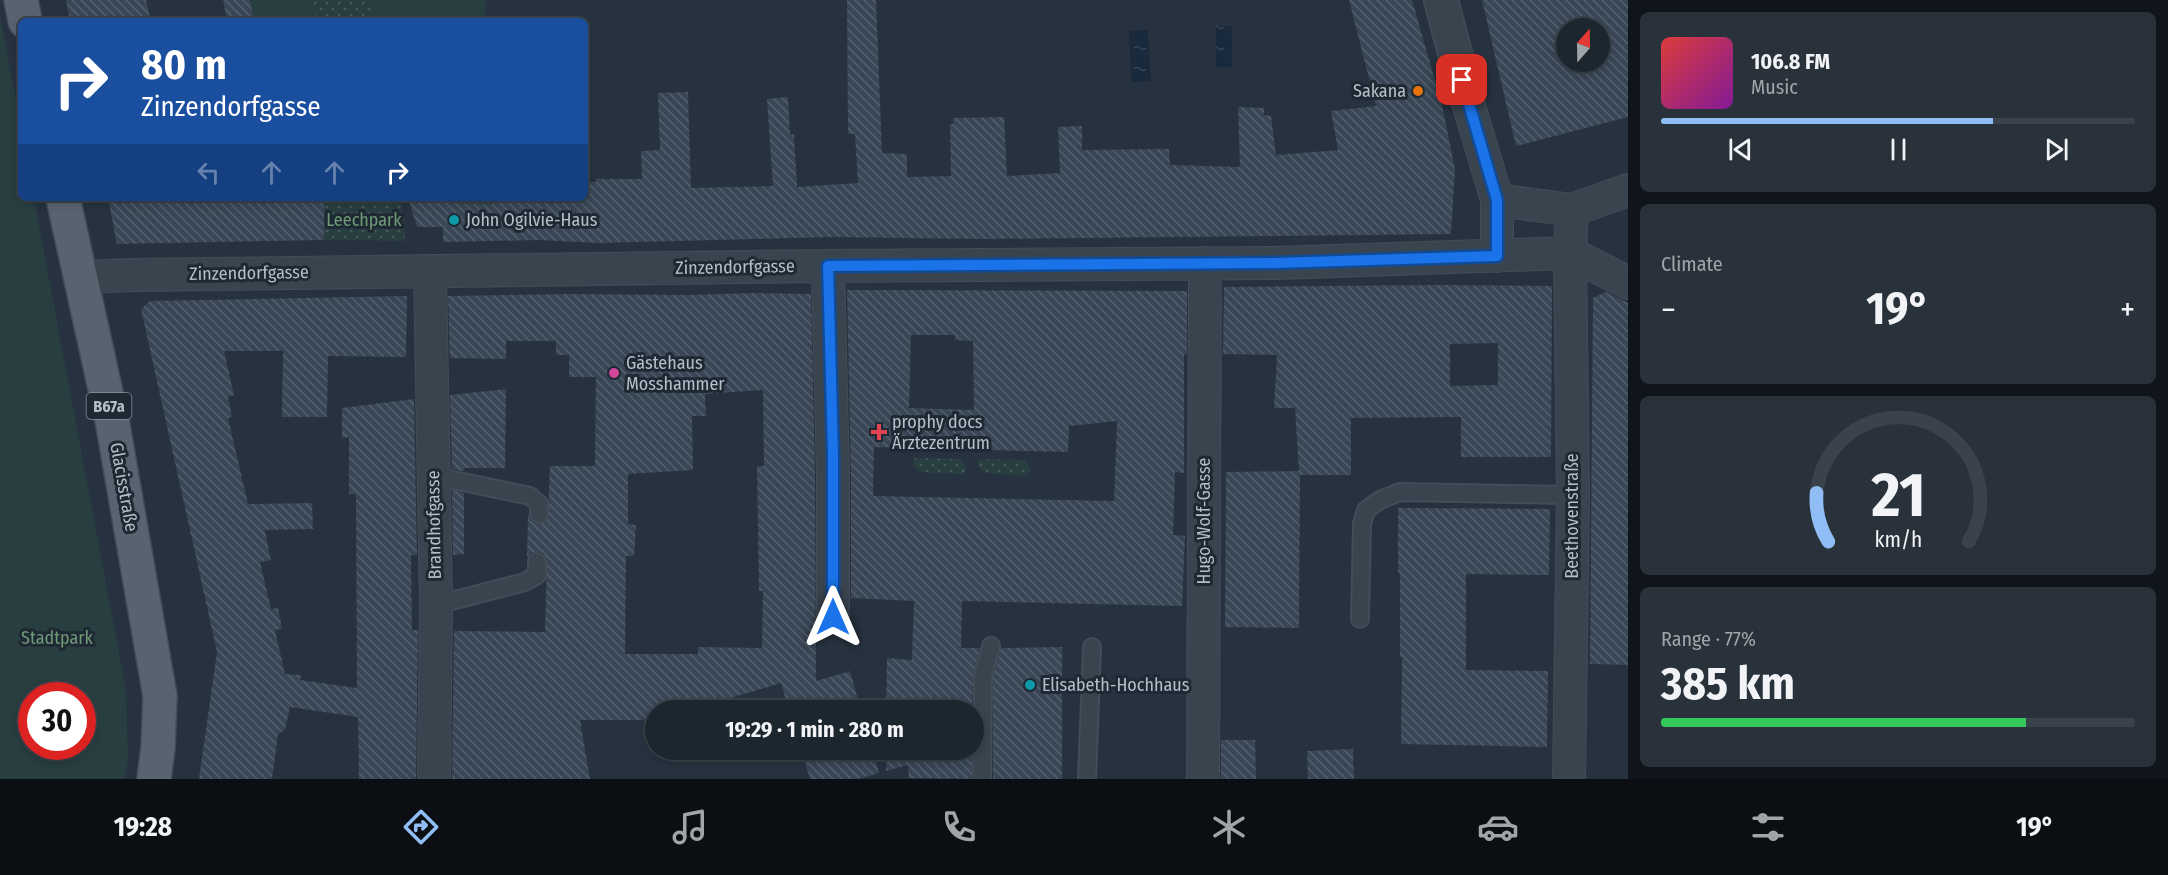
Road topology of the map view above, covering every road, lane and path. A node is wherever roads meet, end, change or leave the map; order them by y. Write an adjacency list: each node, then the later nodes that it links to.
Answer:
1 (21, 0): 3 (main road)
2 (1441, 0): 4 (street)
3 (24, 18)
4 (1467, 99): 6 (street)
5 (1628, 190): 8 (street)
6 (1497, 200): 8 (street); 10 (street)
7 (64, 201): 14 (main road, Glacisstraße / B67a)
8 (1572, 210): 9 (street, Beethovenstraße)
9 (1570, 253): 10 (street, Zinzendorfgasse); 15 (street); 17 (street, Beethovenstraße)
10 (1497, 256): 11 (street, Zinzendorfgasse)
11 (1205, 263): 12 (street, Zinzendorfgasse); 29 (street, Hugo-Wolf-Gasse)
12 (828, 266): 13 (street, Zinzendorfgasse); 21 (street)
13 (430, 271): 14 (street, Zinzendorfgasse); 16 (street, Brandhofgasse)
14 (80, 277): 25 (main road, Glacisstraße / B67a)
15 (1628, 283)
16 (434, 476): 18 (lane); 20 (street, Brandhofgasse)
17 (1573, 495): 22 (lane); 30 (street, Beethovenstraße)
18 (539, 514)
19 (537, 561): 20 (lane)
20 (436, 605): 26 (street, Brandhofgasse)
21 (833, 617)
22 (1360, 619)
23 (992, 646): 27 (lane)
24 (1092, 647): 28 (lane)
25 (154, 779)
26 (434, 779)
27 (982, 779)
28 (1087, 779)
29 (1203, 779)
30 (1569, 779)

